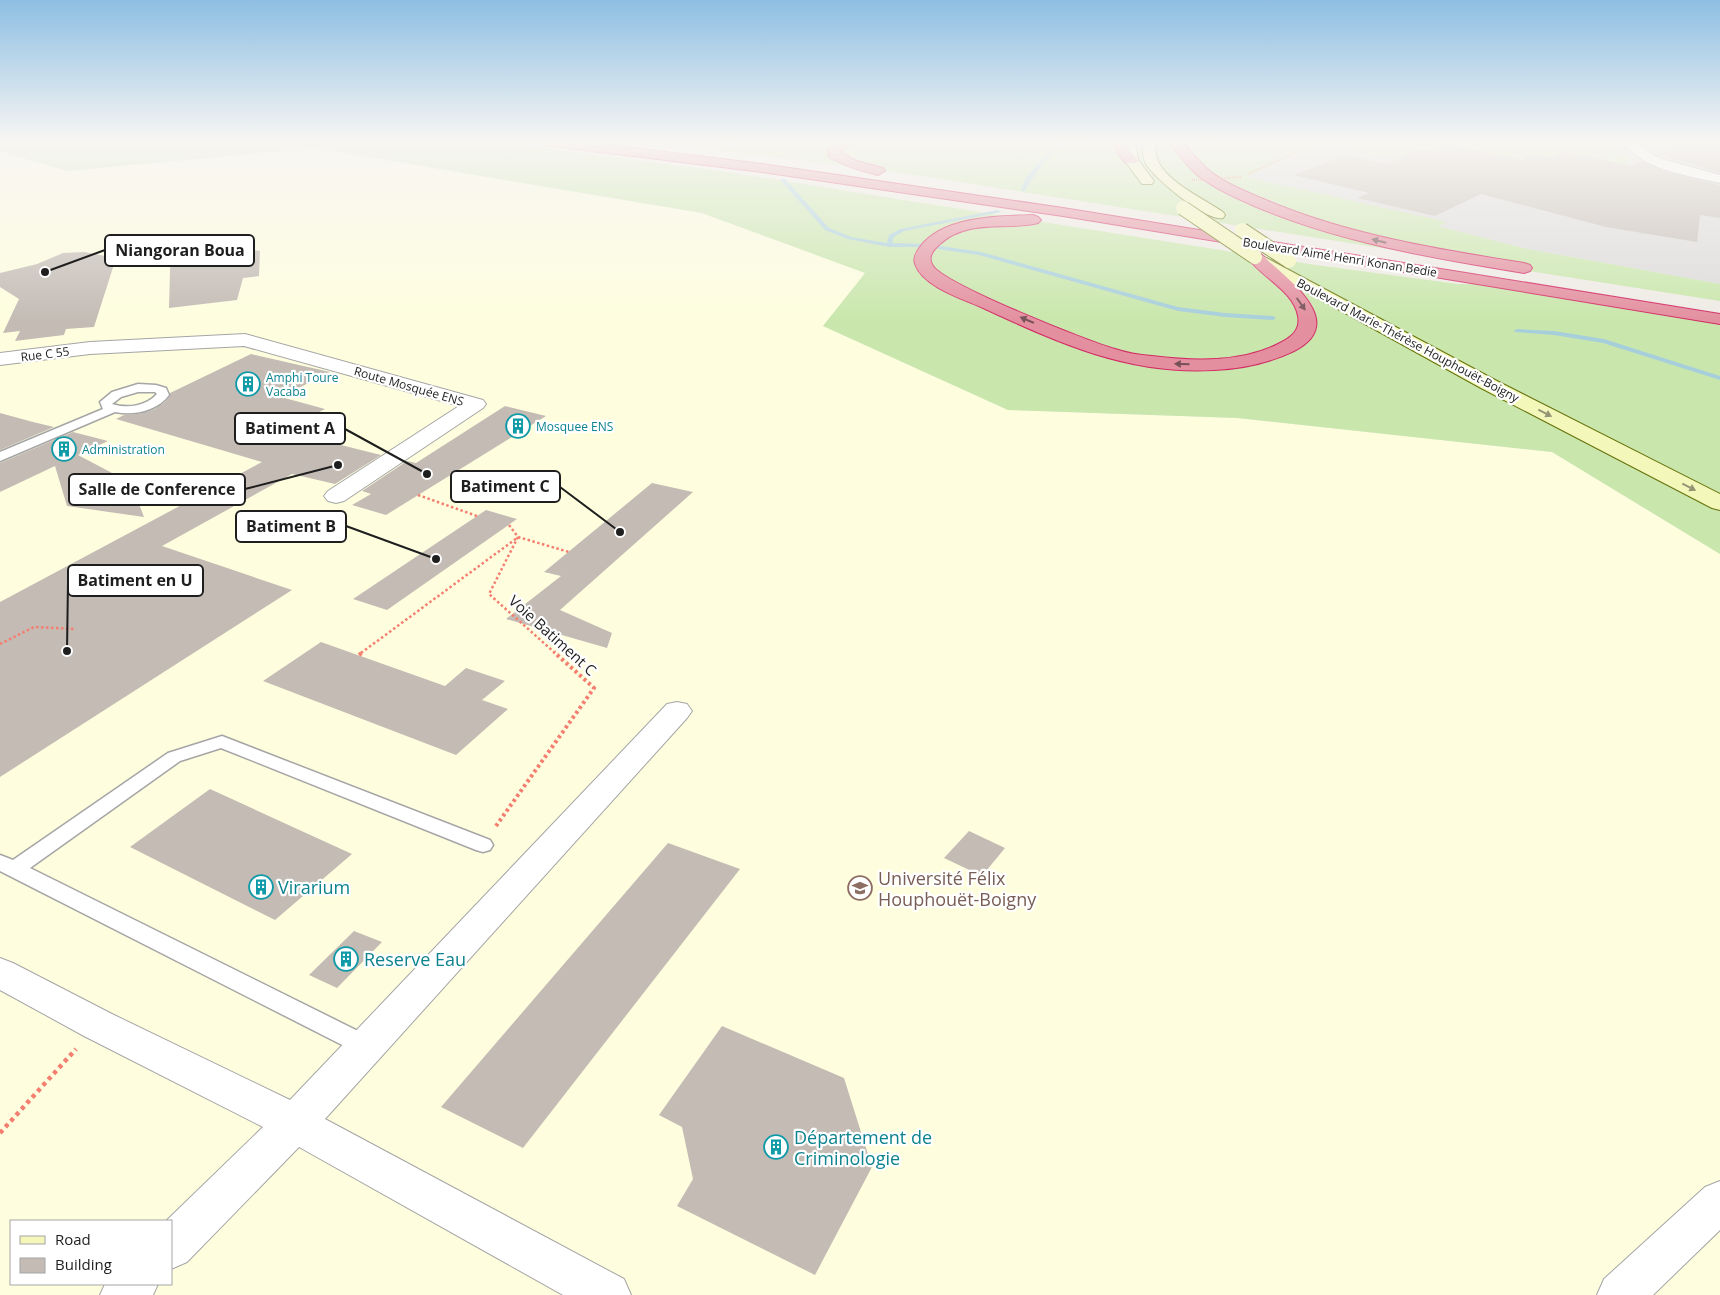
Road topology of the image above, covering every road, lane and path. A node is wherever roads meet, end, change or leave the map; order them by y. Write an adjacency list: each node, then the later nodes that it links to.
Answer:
1 (992, 201): 10 (highway, Boulevard Aimé Henri Konan Bedie)
2 (1044, 201): 7 (highway, Boulevard Aimé Henri Konan Bedie)
3 (1055, 201): 7 (highway)
4 (1174, 201): 8 (main road, Boulevard Marie-Thérèse Houphouët-Boigny, bridge)
5 (1199, 201): 17 (main road, Boulevard Marie-Thérèse Houphouët-Boigny, bridge)
6 (1256, 201): 9 (highway, one-way to 6)
7 (1087, 207): 11 (highway, Boulevard Aimé Henri Konan Bedie)
8 (1255, 257): 10 (highway, one-way to 10); 20 (main road, Boulevard Marie-Thérèse Houphouët-Boigny, one-way to 20)
9 (1543, 271)
10 (1493, 282): 12 (highway, Boulevard Aimé Henri Konan Bedie)
11 (1720, 309)
12 (1720, 319)
13 (90, 348): 14 (street, Rue C 55); 19 (street, Route Mosquée ENS)
14 (0, 359)
15 (112, 408): 16 (lane)
16 (0, 457)
17 (1675, 460)
18 (418, 495): 21 (path)
19 (336, 496)
20 (1720, 503)
21 (477, 516)
22 (509, 525): 23 (path)
23 (518, 537): 24 (path); 27 (path); 29 (path, Voie Batiment C)
24 (569, 552)
25 (76, 629): 26 (path)
26 (0, 644)
27 (359, 655)
28 (677, 711): 33 (street)
29 (483, 845): 30 (lane)
30 (7, 866): 33 (lane)
31 (0, 973): 32 (street)
32 (98, 1025): 34 (street); 35 (path)
33 (366, 1046): 34 (street)
34 (295, 1123): 37 (street); 40 (street)
35 (0, 1133)
36 (1720, 1201): 41 (street)
37 (172, 1246)
38 (134, 1285): 39 (street)
39 (123, 1295)
40 (608, 1295)
41 (1620, 1295)

